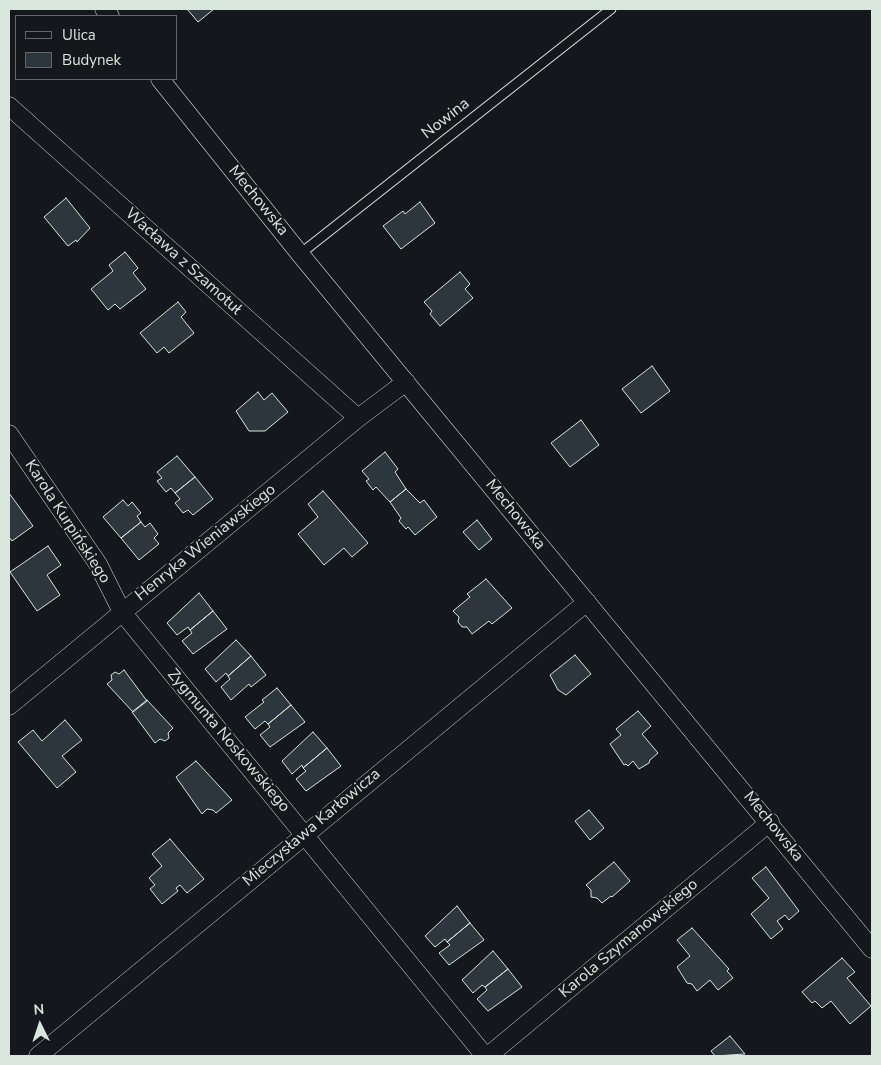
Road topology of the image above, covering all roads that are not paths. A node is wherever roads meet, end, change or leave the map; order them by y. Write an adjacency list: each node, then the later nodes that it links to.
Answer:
1 (611, 9): 4 (lane, Nowina)
2 (161, 80): 4 (street, Mechowska)
3 (9, 106): 6 (street, Wacława z Szamotuł)
4 (300, 254): 5 (street, Mechowska)
5 (406, 382): 6 (street, Henryka Wieniawskiego); 8 (street, Mechowska)
6 (358, 418): 9 (street, Henryka Wieniawskiego)
7 (9, 434): 9 (street, Karola Kurpińskiego)
8 (587, 602): 11 (street, Mechowska); 12 (street, Mieczysława Karłowicza)
9 (122, 612): 10 (street, Henryka Wieniawskiego); 12 (street, Zygmunta Noskowskiego)
10 (9, 706)
11 (770, 822): 13 (street, Mechowska); 15 (street, Karola Szymanowskiego)
12 (305, 833): 14 (street, Mieczysława Karłowicza); 15 (street, Zygmunta Noskowskiego)
13 (872, 949)
14 (38, 1056)
15 (487, 1056)

